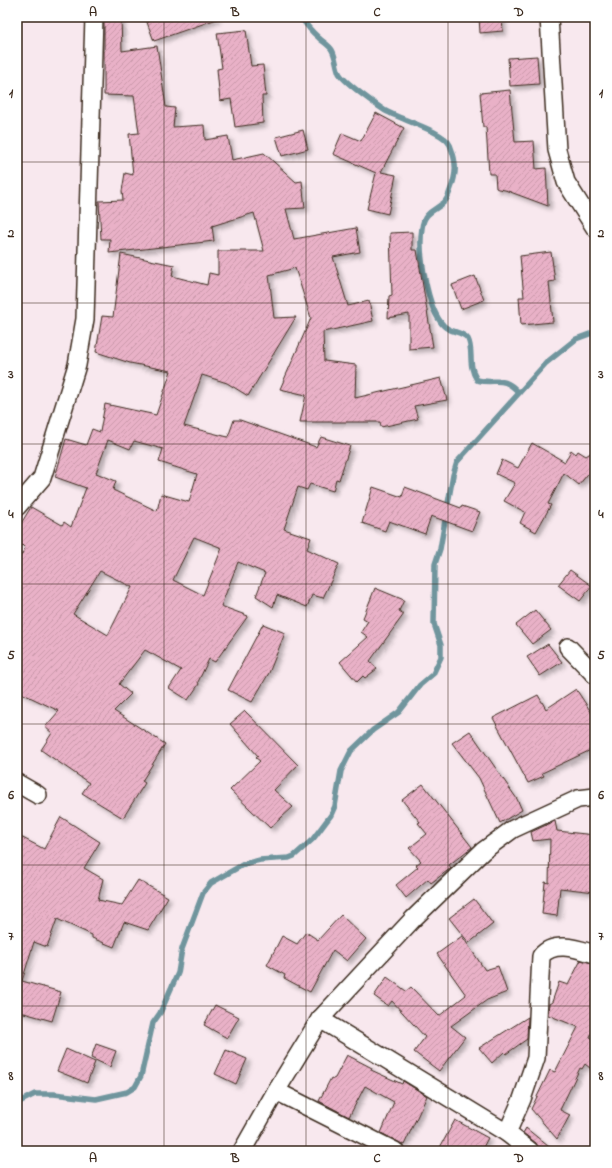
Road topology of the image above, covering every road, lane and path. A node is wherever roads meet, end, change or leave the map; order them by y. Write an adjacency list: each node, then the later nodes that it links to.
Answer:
1 (94, 17): 4 (street)
2 (549, 17): 3 (street)
3 (595, 228)
4 (17, 507)
5 (568, 647): 6 (street)
6 (595, 675)
7 (17, 783): 8 (street)
8 (38, 795)
9 (595, 797): 11 (street)
10 (595, 954): 13 (street)
11 (320, 1019): 12 (street); 13 (street)
12 (276, 1091): 14 (street); 15 (street)
13 (507, 1133): 16 (street)
14 (242, 1151)
15 (395, 1151)
16 (530, 1151)

